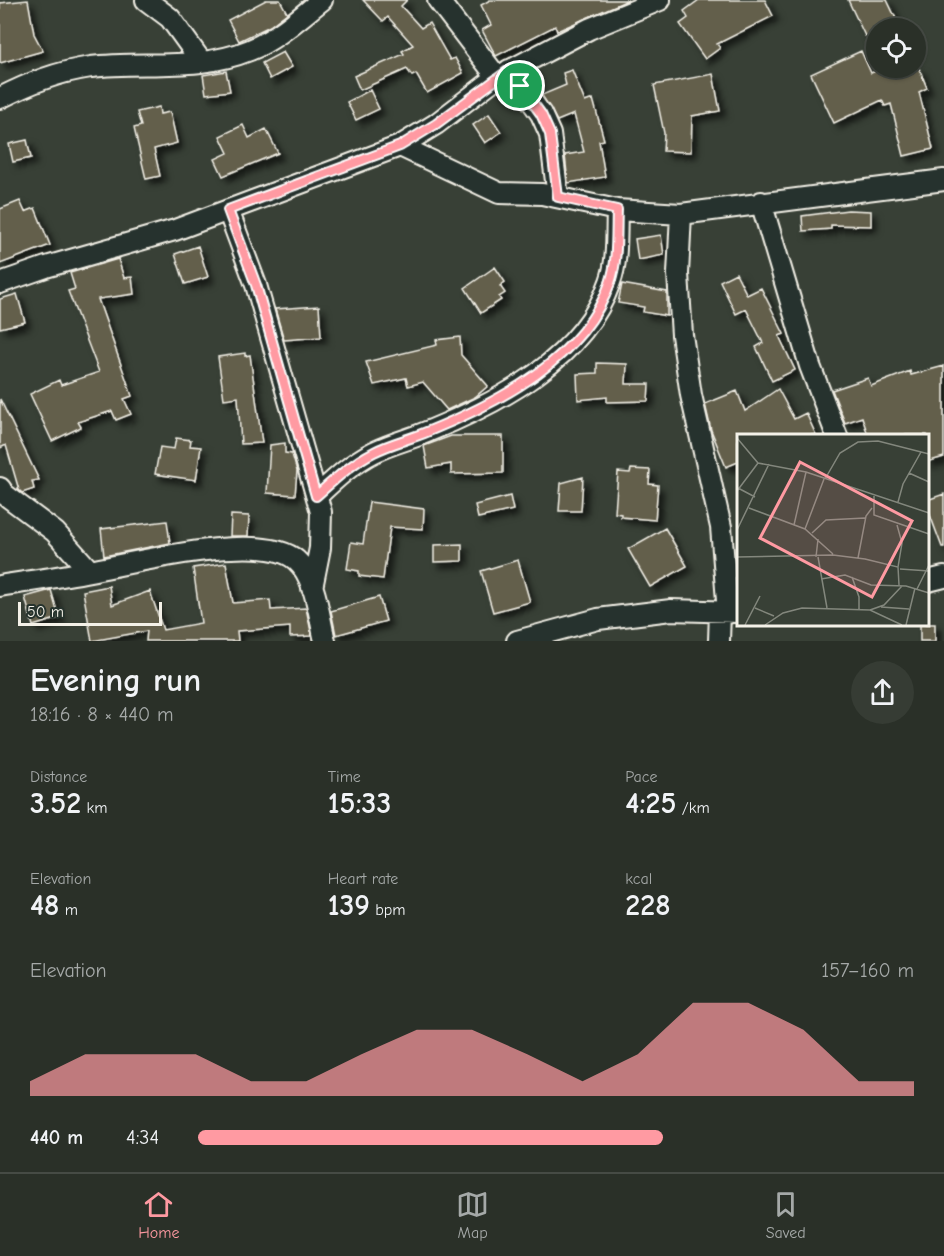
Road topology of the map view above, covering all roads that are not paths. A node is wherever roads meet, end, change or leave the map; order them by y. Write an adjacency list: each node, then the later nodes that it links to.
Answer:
1 (146, 0): 5 (street)
2 (322, 0): 5 (street)
3 (438, 0): 6 (street)
4 (660, 0): 6 (street)
5 (201, 61): 7 (street)
6 (503, 74): 8 (street); 10 (street)
7 (0, 98)
8 (400, 146): 10 (street); 12 (street)
9 (944, 180): 11 (street)
10 (558, 197): 13 (street)
11 (761, 202): 14 (street); 16 (street)
12 (228, 210): 15 (street); 18 (street)
13 (617, 210): 14 (street); 18 (street)
14 (681, 214): 24 (street)
15 (0, 283)
16 (837, 434)
17 (0, 488): 19 (street)
18 (316, 496): 23 (street)
19 (90, 571): 22 (street); 23 (street)
20 (944, 578): 21 (street)
21 (929, 581)
22 (0, 586)
23 (312, 588): 25 (street)
24 (729, 612): 26 (street); 27 (street)
25 (325, 641)
26 (517, 641)
27 (719, 641)

